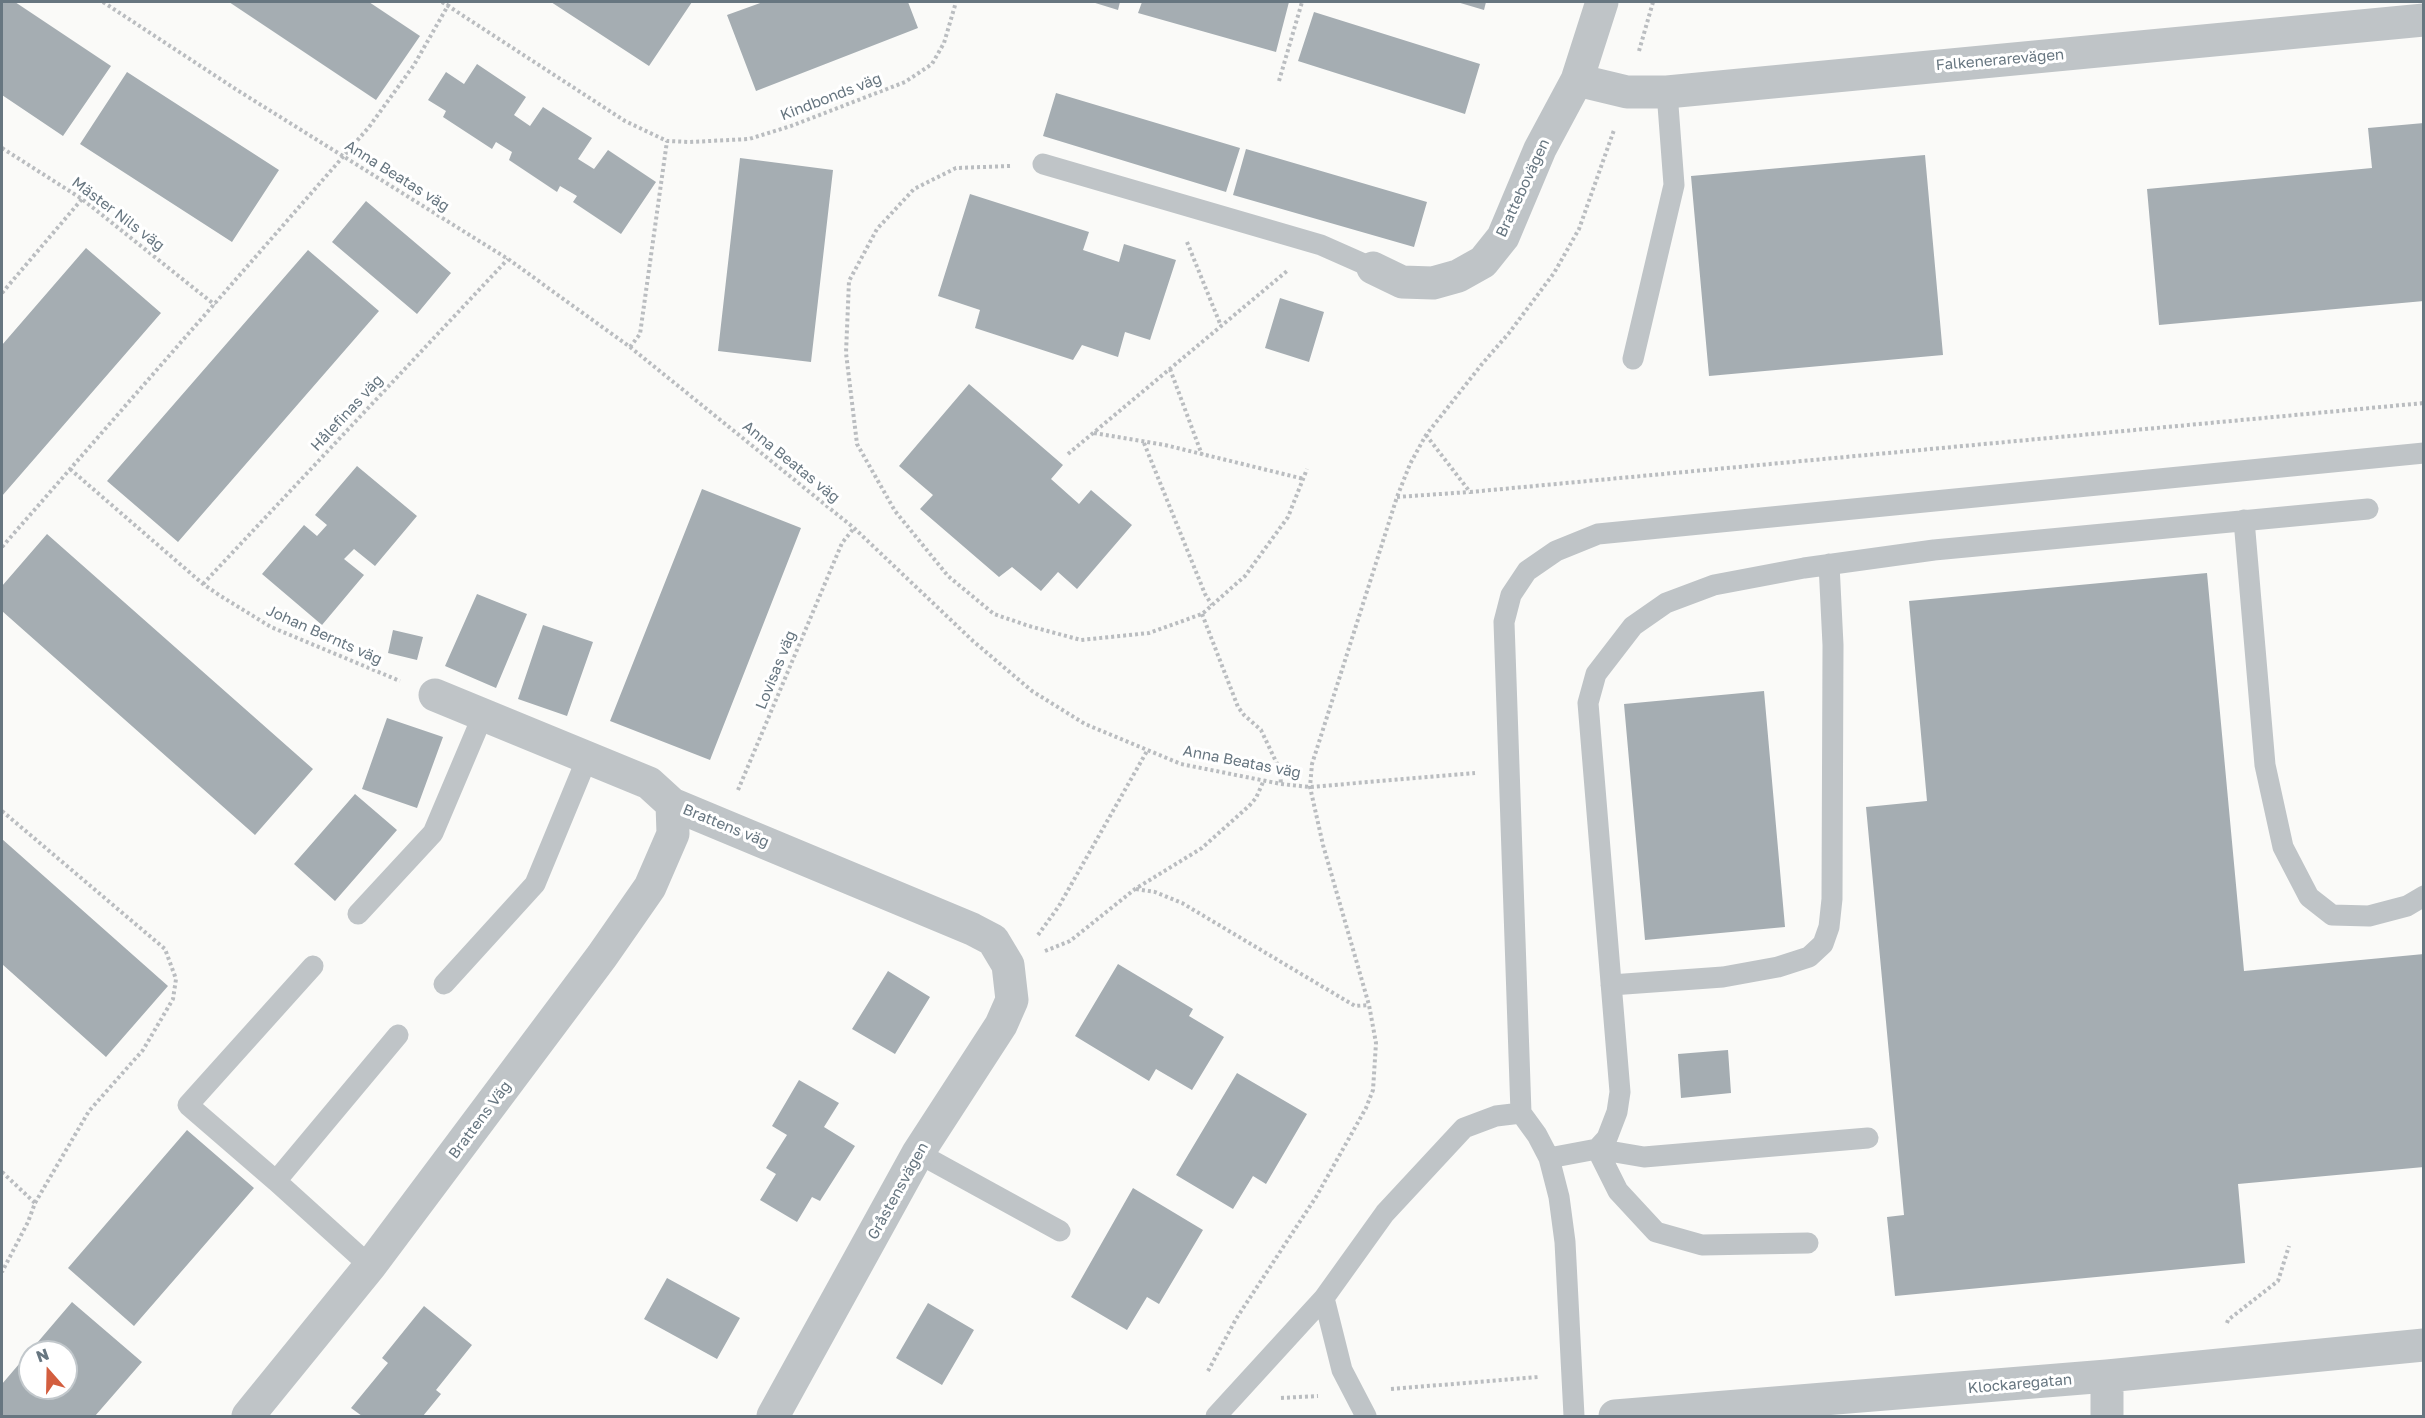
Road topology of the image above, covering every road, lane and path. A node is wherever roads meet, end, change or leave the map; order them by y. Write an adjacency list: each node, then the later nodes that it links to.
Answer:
1 (103, 2): 15 (path, Anna Beatas väg)
2 (442, 2): 7 (path, Kindbonds väg)
3 (956, 2): 13 (path, Kindbonds väg)
4 (1302, 2): 10 (path)
5 (1602, 2): 9 (street, Brattebovägen)
6 (1653, 2): 11 (path)
7 (449, 3): 13 (path, Kindbonds väg); 15 (path)
8 (2424, 20): 12 (street, Falkenerarevägen)
9 (1577, 80): 11 (street, Falkenerarevägen); 21 (street, Brattebovägen)
10 (1279, 81)
11 (1627, 92): 12 (street, Falkenerarevägen); 30 (path)
12 (1667, 92): 26 (lane)
13 (667, 141): 25 (path)
14 (2, 148): 17 (path, Mäster Nils väg)
15 (343, 157): 20 (path, Anna Beatas väg); 23 (path)
16 (1043, 165): 18 (lane); 47 (path)
17 (82, 199): 22 (path); 23 (path, Mäster Nils väg)
18 (1170, 200): 19 (lane); 24 (path)
19 (1322, 245): 21 (lane); 24 (path)
20 (508, 259): 25 (path, Anna Beatas väg); 45 (path, Hålefinas väg)
21 (1373, 268)
22 (2, 293)
23 (215, 305): 36 (path)
24 (1221, 326): 27 (path)
25 (630, 347): 42 (path, Anna Beatas väg)
26 (1633, 359)
27 (1170, 369): 29 (path); 34 (path)
28 (2424, 403): 38 (path)
29 (1094, 433): 31 (path); 33 (path)
30 (1426, 435): 38 (path); 39 (path)
31 (1144, 443): 34 (path); 46 (path)
32 (2424, 453): 52 (lane)
33 (1068, 454)
34 (1202, 455): 37 (path)
35 (1307, 469): 37 (path)
36 (70, 470): 43 (path); 45 (path, Johan Bernts väg)
37 (1304, 479): 46 (path)
38 (1470, 492): 39 (path)
39 (1397, 497): 55 (path)
40 (2368, 509): 41 (lane)
41 (2244, 520): 44 (lane); 60 (lane)
42 (854, 528): 50 (path, Anna Beatas väg); 58 (path, Lovisas väg)
43 (2, 547)
44 (1829, 564): 65 (lane); 65 (lane)
45 (203, 584): 48 (path, Johan Bernts väg)
46 (1212, 605): 47 (path)
47 (1202, 614): 54 (path)
48 (435, 695): 49 (street, Brattens väg)
49 (483, 715): 51 (street, Brattens väg); 61 (lane)
50 (1147, 751): 53 (path, Anna Beatas väg); 62 (path)
51 (588, 756): 56 (street, Brattens väg); 64 (lane)
52 (1507, 770): 55 (path, Anna Beatas väg); 68 (lane)
53 (1264, 780): 54 (path, Anna Beatas väg); 59 (path)
54 (1281, 784): 55 (path, Anna Beatas väg)
55 (1310, 787): 66 (path)
56 (672, 804): 58 (street, Brattens väg); 79 (street, Brattens Väg)
57 (2, 811): 75 (path)
58 (722, 823): 62 (street, Brattens väg)
59 (1135, 889): 62 (path); 66 (path)
60 (2424, 896)
61 (358, 914)
62 (1008, 965): 71 (street, Gråstensvägen)
63 (313, 966): 74 (lane)
64 (444, 984)
65 (1611, 985): 70 (lane)
66 (1369, 1005): 84 (path)
67 (398, 1035): 74 (lane)
68 (1521, 1113): 72 (lane); 81 (lane)
69 (1868, 1138): 70 (lane)
70 (1597, 1149): 72 (lane); 77 (lane)
71 (918, 1153): 76 (lane); 87 (street, Gråstensvägen)
72 (1549, 1158): 90 (lane)
73 (2, 1172): 75 (path)
74 (276, 1181): 79 (lane)
75 (35, 1203): 80 (path)
76 (1060, 1231)
77 (1808, 1243)
78 (2289, 1246): 82 (path)
79 (370, 1266): 86 (street, Brattens Väg)
80 (2, 1272)
81 (1324, 1298): 88 (lane); 89 (lane)
82 (2226, 1327)
83 (2424, 1345): 85 (street, Klockaregatan)
84 (1206, 1375)
85 (2107, 1377): 91 (street, Klockaregatan); 92 (street)
86 (248, 1416)
87 (773, 1416)
88 (1216, 1416)
89 (1366, 1416)
90 (1574, 1416)
91 (1615, 1416)
92 (2108, 1416)

